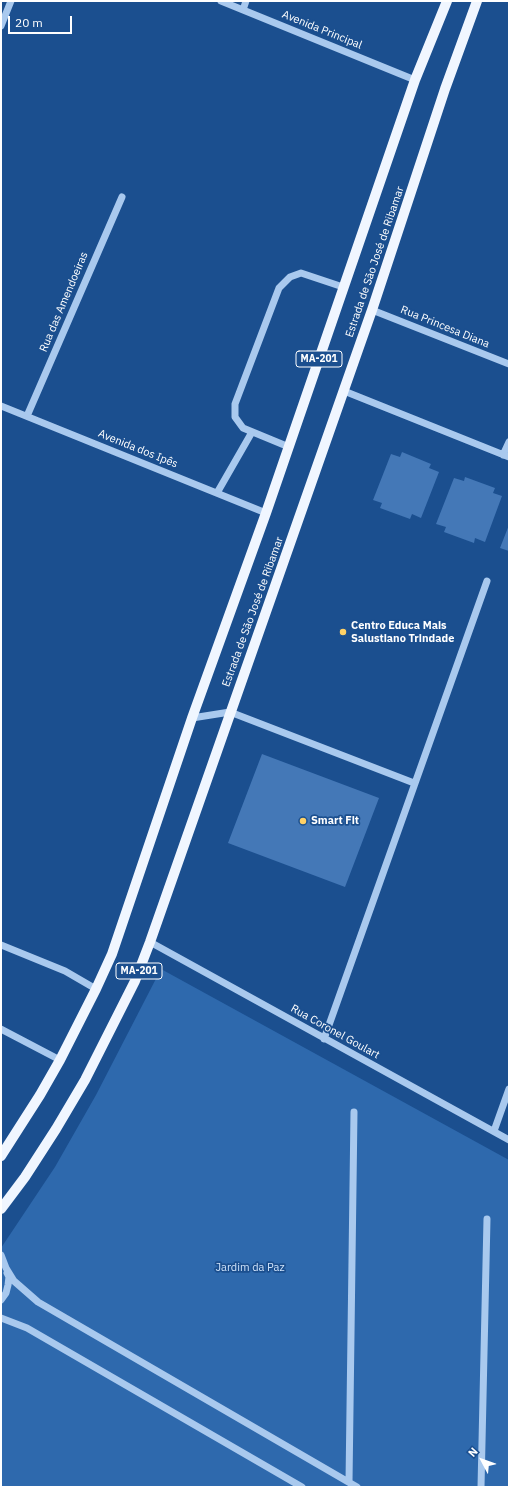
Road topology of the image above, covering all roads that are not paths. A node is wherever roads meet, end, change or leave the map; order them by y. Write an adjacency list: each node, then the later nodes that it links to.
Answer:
1 (11, 1): 7 (street)
2 (221, 1): 6 (street, Avenida Principal)
3 (246, 1): 6 (street)
4 (447, 1): 8 (main road, Estrada de São José de Ribamar / MA-201)
5 (477, 1): 11 (main road, Estrada de São José de Ribamar / MA-201)
6 (243, 10): 8 (street, Avenida Principal)
7 (1, 26)
8 (415, 80): 10 (main road, Estrada de São José de Ribamar / MA-201)
9 (122, 197): 15 (street, Rua das Amendoeiras)
10 (343, 287): 16 (street); 18 (main road, Estrada de São José de Ribamar / MA-201)
11 (372, 310): 12 (street, Rua Princesa Diana); 13 (main road, Estrada de São José de Ribamar / MA-201)
12 (509, 364)
13 (344, 390): 19 (street); 23 (main road, Estrada de São José de Ribamar / MA-201)
14 (1, 406): 15 (street, Avenida dos Ipês)
15 (27, 416): 20 (street, Avenida dos Ipês)
16 (252, 432): 18 (street); 20 (street)
17 (509, 442): 19 (street)
18 (288, 447): 21 (main road, Estrada de São José de Ribamar / MA-201)
19 (506, 456)
20 (217, 493): 21 (street, Avenida dos Ipês)
21 (266, 513): 24 (main road, Estrada de São José de Ribamar / MA-201)
22 (487, 581): 25 (street)
23 (230, 712): 24 (street); 25 (street); 26 (main road, Estrada de São José de Ribamar / MA-201)
24 (192, 718): 28 (main road, Estrada de São José de Ribamar / MA-201)
25 (414, 783): 30 (street)
26 (150, 942): 30 (street, Rua Coronel Goulart); 37 (main road, Estrada de São José de Ribamar / MA-201)
27 (1, 945): 28 (street)
28 (96, 989): 31 (main road, Estrada de São José de Ribamar / MA-201)
29 (1, 1029): 31 (street)
30 (324, 1039): 34 (street, Rua Coronel Goulart)
31 (60, 1060): 36 (main road, Estrada de São José de Ribamar / MA-201)
32 (509, 1089): 34 (street)
33 (354, 1112): 43 (street)
34 (494, 1131): 35 (street, Rua Coronel Goulart)
35 (509, 1140)
36 (1, 1156)
37 (1, 1209)
38 (487, 1219): 46 (street)
39 (1, 1255): 40 (street)
40 (6, 1268): 41 (street); 43 (street)
41 (1, 1300)
42 (1, 1318): 44 (street)
43 (349, 1482): 45 (street)
44 (302, 1487)
45 (357, 1487)
46 (481, 1487)

